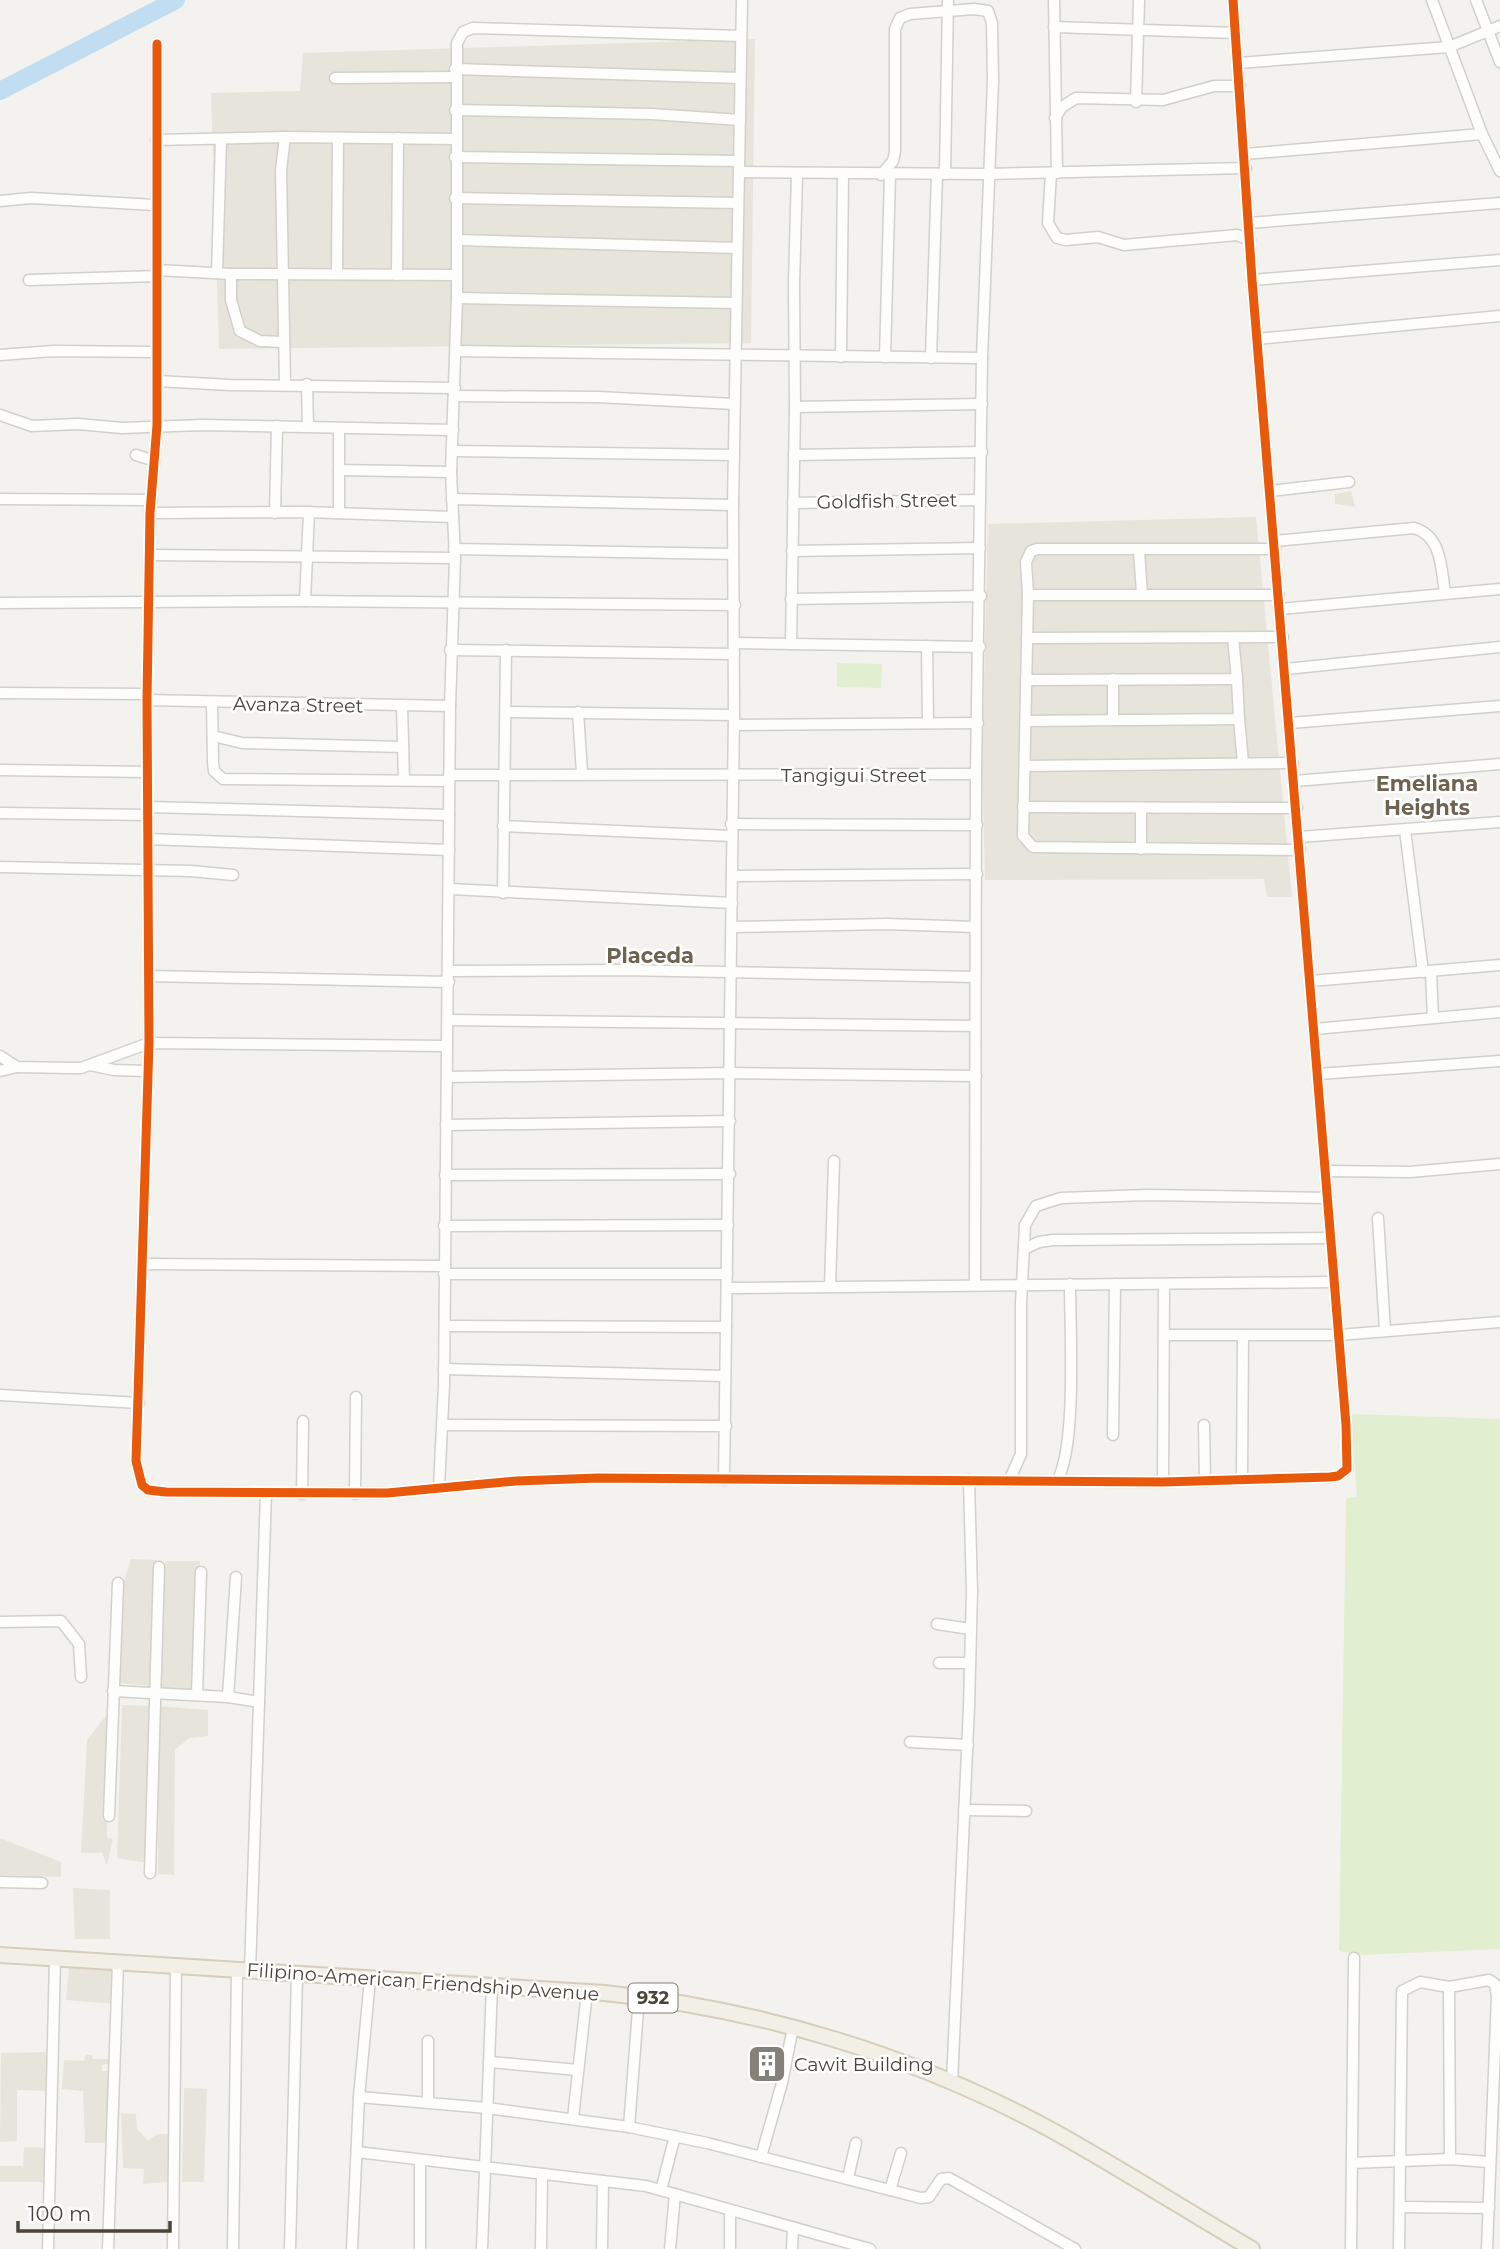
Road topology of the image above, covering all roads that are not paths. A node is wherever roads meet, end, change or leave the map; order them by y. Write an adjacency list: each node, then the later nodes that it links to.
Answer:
1 (742, 0): 14 (street)
2 (948, 0): 8 (street)
3 (1054, 0): 10 (street)
4 (1139, 0): 11 (street)
5 (1233, 0): 13 (street)
6 (1432, 0): 16 (street)
7 (1476, 0): 12 (street)
8 (948, 12): 43 (street); 44 (street); 45 (street)
9 (1500, 26): 12 (street)
10 (1054, 27): 11 (street); 25 (street)
11 (1137, 31): 13 (street); 23 (street)
12 (1488, 31): 16 (street); 17 (street)
13 (1236, 33): 18 (street)
14 (741, 36): 19 (street); 20 (street)
15 (157, 44): 31 (street)
16 (1449, 47): 18 (street); 27 (street)
17 (1500, 62)
18 (1238, 63): 22 (street)
19 (455, 73): 20 (street); 21 (street); 24 (street)
20 (740, 78): 26 (street)
21 (335, 79)
22 (1240, 86): 23 (street); 34 (street)
23 (1136, 102): 25 (street)
24 (455, 110): 26 (street); 33 (street)
25 (1055, 118): 40 (street)
26 (740, 120): 36 (street)
27 (1482, 134): 34 (street); 39 (street)
28 (285, 136): 29 (street); 32 (street); 58 (street)
29 (338, 138): 30 (street); 60 (street)
30 (398, 138): 33 (street); 61 (street)
31 (156, 139): 32 (street); 50 (street)
32 (221, 139): 57 (street)
33 (456, 139): 35 (street)
34 (1245, 154): 37 (street)
35 (455, 157): 36 (street); 46 (street)
36 (739, 161): 38 (street)
37 (1246, 168): 40 (street); 51 (street)
38 (739, 172): 41 (street); 48 (street)
39 (1500, 172)
40 (1054, 173): 44 (street); 53 (street)
41 (797, 174): 42 (street); 74 (street)
42 (843, 174): 45 (street); 75 (street)
43 (941, 174): 44 (street); 45 (street); 77 (street)
44 (988, 174): 78 (street)
45 (886, 175): 76 (street)
46 (455, 198): 48 (street); 52 (street)
47 (0, 201): 50 (street)
48 (738, 203): 54 (street)
49 (1500, 203): 51 (street)
50 (155, 205): 56 (street)
51 (1249, 223): 53 (street)
52 (457, 240): 54 (street); 62 (street)
53 (1250, 240): 64 (street)
54 (737, 248): 66 (street)
55 (1500, 260): 64 (street)
56 (157, 273): 57 (street); 63 (street); 71 (street)
57 (217, 273): 59 (street)
58 (282, 273): 59 (street); 60 (street); 69 (street)
59 (231, 274): 69 (street)
60 (337, 274): 61 (street)
61 (397, 275): 62 (street)
62 (456, 275): 65 (street)
63 (29, 280)
64 (1252, 280): 68 (street)
65 (457, 298): 66 (street); 70 (street)
66 (736, 303): 72 (street)
67 (1500, 316): 68 (street)
68 (1257, 339): 101 (street)
69 (283, 342): 80 (street)
70 (456, 351): 72 (street); 82 (street)
71 (157, 352): 73 (street); 79 (street)
72 (735, 354): 74 (street); 83 (street)
73 (0, 355)
74 (795, 357): 75 (street); 85 (street)
75 (841, 357): 76 (street)
76 (885, 358): 77 (street)
77 (930, 358): 78 (street)
78 (982, 358): 84 (street)
79 (157, 381): 80 (street); 87 (street)
80 (285, 384): 81 (street)
81 (307, 384): 82 (street); 89 (street)
82 (455, 391): 83 (street); 91 (street)
83 (734, 404): 95 (street)
84 (982, 404): 85 (street); 93 (street)
85 (796, 407): 96 (street)
86 (0, 415): 87 (street)
87 (157, 425): 88 (street); 97 (street)
88 (277, 426): 89 (street); 110 (street)
89 (308, 426): 90 (street)
90 (339, 429): 91 (street); 98 (street)
91 (453, 430): 92 (street)
92 (452, 451): 95 (street); 99 (street)
93 (982, 452): 96 (street); 105 (street)
94 (136, 455): 97 (street)
95 (734, 455): 107 (street)
96 (794, 456): 106 (street)
97 (155, 461): 104 (street)
98 (339, 470): 99 (street); 111 (street)
99 (452, 472): 103 (street)
100 (1349, 482): 101 (street)
101 (1270, 491): 113 (street)
102 (0, 499): 104 (street)
103 (452, 499): 107 (street); 112 (street)
104 (152, 500): 109 (street)
105 (980, 500): 106 (street, Goldfish Street); 114 (street)
106 (793, 503): 115 (street)
107 (733, 505): 119 (street)
108 (309, 512): 110 (street); 111 (street); 117 (street)
109 (150, 513): 110 (street); 120 (street)
110 (275, 513)
111 (339, 513): 112 (street)
112 (453, 517): 118 (street)
113 (1275, 545): 116 (street); 122 (street); 125 (street)
114 (980, 548): 115 (street); 126 (street)
115 (792, 551): 127 (street)
116 (1139, 551): 123 (street); 124 (street)
117 (306, 554): 118 (street); 120 (street); 129 (street)
118 (455, 554): 119 (street); 130 (street)
119 (733, 554): 132 (street)
120 (150, 555): 128 (street)
121 (1500, 589): 122 (street)
122 (1445, 593): 133 (street)
123 (1142, 594): 124 (street); 125 (street)
124 (1028, 595): 135 (street)
125 (1279, 595): 133 (street)
126 (981, 596): 127 (street); 140 (street)
127 (791, 598): 138 (street)
128 (149, 601): 129 (street); 131 (street); 150 (street)
129 (305, 601): 130 (street)
130 (453, 602): 132 (street); 142 (street)
131 (0, 603)
132 (735, 605): 137 (street)
133 (1280, 609): 134 (street)
134 (1283, 637): 136 (street); 145 (street)
135 (1027, 638): 136 (street); 148 (street)
136 (1233, 638): 146 (street)
137 (734, 643): 138 (street); 144 (street)
138 (791, 644): 139 (street)
139 (927, 646): 140 (street); 161 (street)
140 (980, 647): 162 (street)
141 (1500, 647): 145 (street)
142 (450, 650): 143 (street); 153 (street)
143 (506, 650): 144 (street); 155 (street)
144 (734, 654): 158 (street)
145 (1286, 669): 163 (street)
146 (1237, 678): 147 (street); 157 (street)
147 (1113, 679): 148 (street); 159 (street)
148 (1026, 680): 160 (street)
149 (0, 693): 150 (street, Avanza Street)
150 (147, 697): 151 (street, Avanza Street); 171 (street)
151 (212, 704): 152 (street, Avanza Street); 164 (street, Tangigui Street)
152 (402, 706): 153 (street, Avanza Street); 165 (street)
153 (450, 706): 176 (street)
154 (1500, 706): 163 (street)
155 (508, 712): 156 (street); 173 (street)
156 (578, 712): 158 (street); 172 (street)
157 (1239, 719): 159 (street); 166 (street)
158 (734, 720): 161 (street); 175 (street)
159 (1113, 720): 160 (street)
160 (1026, 721): 169 (street)
161 (928, 723): 162 (street)
162 (978, 723): 174 (street)
163 (1290, 723): 167 (street)
164 (213, 736): 165 (street); 177 (street, Tangigui Street)
165 (403, 747): 177 (street)
166 (1243, 763): 167 (street); 169 (street)
167 (1293, 763): 178 (street)
168 (1500, 764): 178 (street)
169 (1025, 766): 179 (street)
170 (0, 770): 171 (street)
171 (148, 772): 182 (street)
172 (582, 773): 173 (street, Tangigui Street); 175 (street, Tangigui Street)
173 (505, 774): 176 (street, Tangigui Street); 187 (street)
174 (976, 774): 175 (street, Tangigui Street); 188 (street)
175 (732, 776): 186 (street)
176 (449, 778): 177 (street, Tangigui Street); 184 (street)
177 (404, 779)
178 (1295, 781): 181 (street)
179 (1023, 807): 180 (street); 193 (street)
180 (1141, 808): 181 (street); 193 (street)
181 (1297, 808): 191 (street)
182 (148, 811): 183 (street); 184 (street); 192 (street)
183 (0, 813)
184 (449, 815): 194 (street)
185 (1500, 822): 189 (street)
186 (731, 824): 188 (street); 190 (street)
187 (503, 825): 190 (street); 202 (street)
188 (977, 825): 198 (street)
189 (1405, 830): 191 (street); 208 (street)
190 (731, 836): 200 (street)
191 (1299, 837): 195 (street)
192 (148, 839): 194 (street); 197 (street)
193 (1141, 849): 195 (street)
194 (449, 850): 201 (street)
195 (1300, 850): 212 (street)
196 (0, 867): 197 (street)
197 (150, 870): 199 (street); 209 (street)
198 (977, 874): 200 (street); 205 (street)
199 (233, 875)
200 (732, 876): 203 (street)
201 (450, 889): 202 (street); 210 (street)
202 (503, 893): 203 (street)
203 (732, 903): 204 (street)
204 (732, 927): 205 (street); 207 (street)
205 (975, 927): 211 (street)
206 (1500, 965): 208 (street)
207 (731, 972): 210 (street); 211 (street); 216 (street)
208 (1427, 972): 212 (street); 214 (street)
209 (149, 976): 210 (street); 219 (street)
210 (449, 977): 215 (street)
211 (975, 977): 217 (street)
212 (1311, 981): 218 (street)
213 (1500, 1012): 214 (street)
214 (1433, 1018): 218 (street)
215 (447, 1020): 216 (street); 220 (street)
216 (729, 1025): 217 (street); 227 (street)
217 (975, 1026): 229 (street)
218 (1315, 1029): 228 (street)
219 (149, 1043): 220 (street); 223 (street); 226 (street)
220 (446, 1046): 230 (street)
221 (0, 1056): 224 (street)
222 (1500, 1061): 228 (street)
223 (90, 1065): 224 (street); 226 (street)
224 (17, 1067): 225 (street)
225 (0, 1071)
226 (146, 1071): 244 (street)
227 (729, 1073): 229 (street); 230 (street); 231 (street)
228 (1318, 1074): 235 (street)
229 (976, 1076): 251 (street)
230 (448, 1077): 232 (street)
231 (730, 1121): 232 (street); 236 (street)
232 (446, 1125): 237 (street)
233 (834, 1161): 253 (street)
234 (1500, 1164): 235 (street)
235 (1326, 1171): 238 (street)
236 (730, 1174): 237 (street); 240 (street)
237 (445, 1175): 241 (street)
238 (1328, 1198): 242 (street); 243 (street)
239 (1378, 1218): 258 (street)
240 (728, 1225): 241 (street); 246 (street)
241 (444, 1226): 245 (street)
242 (1331, 1238): 243 (street); 247 (street)
243 (1024, 1249): 252 (street)
244 (144, 1264): 245 (street); 266 (street)
245 (444, 1270): 246 (street); 256 (street)
246 (727, 1274): 254 (street)
247 (1335, 1282): 250 (street); 261 (street)
248 (1070, 1284): 249 (street); 252 (street); 276 (street)
249 (1115, 1284): 250 (street); 271 (street)
250 (1164, 1284): 259 (street)
251 (975, 1285): 252 (street); 253 (street)
252 (1023, 1285): 275 (street)
253 (830, 1287): 254 (street)
254 (727, 1288): 257 (street)
255 (1500, 1322): 258 (street)
256 (445, 1326): 257 (street); 262 (street)
257 (726, 1327): 263 (street)
258 (1385, 1330): 261 (street)
259 (1164, 1335): 260 (street); 278 (street)
260 (1243, 1335): 261 (street); 272 (street)
261 (1339, 1335): 272 (street)
262 (444, 1369): 263 (street); 269 (street)
263 (725, 1376): 270 (street)
264 (0, 1395): 266 (street)
265 (356, 1396): 282 (street)
266 (139, 1404): 280 (street)
267 (303, 1421): 281 (street)
268 (1204, 1424): 277 (street)
269 (443, 1425): 270 (street); 279 (street)
270 (726, 1426): 273 (street)
271 (1112, 1435)
272 (1242, 1478): 277 (street)
273 (724, 1480): 274 (street); 279 (street)
274 (970, 1480): 275 (street); 289 (street)
275 (1009, 1481): 276 (street)
276 (1058, 1481): 278 (street)
277 (1205, 1481): 278 (street)
278 (1163, 1482)
279 (439, 1487): 282 (street)
280 (266, 1493): 281 (street); 297 (street)
281 (302, 1494): 282 (street)
282 (355, 1494)
283 (159, 1567): 294 (street)
284 (201, 1572): 295 (street)
285 (236, 1577): 296 (street)
286 (118, 1583): 293 (street)
287 (0, 1622): 292 (street)
288 (937, 1624): 289 (street)
289 (971, 1629): 291 (street)
290 (939, 1663): 291 (street)
291 (970, 1663): 299 (street)
292 (82, 1676)
293 (113, 1691): 294 (street); 302 (street)
294 (153, 1693): 295 (street); 303 (street)
295 (197, 1695): 296 (street)
296 (228, 1697): 297 (street)
297 (259, 1702): 311 (street)
298 (910, 1742): 299 (street)
299 (968, 1745): 300 (street)
300 (964, 1810): 301 (street); 322 (street)
301 (1026, 1811)
302 (109, 1816)
303 (150, 1873)
304 (0, 1882): 305 (street)
305 (42, 1883)
306 (0, 1955): 308 (main road, Filipino-American Friendship Avenue / 932)
307 (1354, 1958): 337 (street)
308 (55, 1959): 309 (main road, Filipino-American Friendship Avenue / 932); 350 (street)
309 (118, 1963): 310 (main road, Filipino-American Friendship Avenue / 932); 351 (street)
310 (176, 1967): 311 (main road, Filipino-American Friendship Avenue / 932); 352 (street)
311 (244, 1971): 312 (main road, Filipino-American Friendship Avenue / 932); 353 (street)
312 (298, 1975): 313 (main road, Filipino-American Friendship Avenue / 932); 354 (street)
313 (370, 1979): 314 (main road, Filipino-American Friendship Avenue / 932); 323 (street)
314 (492, 1985): 316 (main road, Filipino-American Friendship Avenue / 932); 320 (street)
315 (1448, 1987): 333 (street); 334 (street); 336 (street)
316 (587, 1992): 317 (main road, Filipino-American Friendship Avenue / 932); 321 (street)
317 (639, 1997): 318 (main road, Filipino-American Friendship Avenue / 932); 327 (street)
318 (793, 2027): 322 (main road, Filipino-American Friendship Avenue / 932); 332 (street)
319 (428, 2041): 324 (street)
320 (489, 2062): 321 (street); 325 (street)
321 (578, 2070): 326 (street)
322 (952, 2083): 365 (main road, Filipino-American Friendship Avenue / 932)
323 (359, 2097): 324 (street); 330 (street)
324 (428, 2102): 325 (street)
325 (487, 2108): 326 (street); 338 (street)
326 (573, 2118): 327 (street)
327 (629, 2127): 328 (street)
328 (675, 2136): 332 (street); 342 (street)
329 (856, 2143): 340 (street)
330 (356, 2152): 335 (street); 355 (street)
331 (901, 2153): 343 (street)
332 (761, 2157): 340 (street)
333 (1450, 2158): 334 (street); 336 (street)
334 (1400, 2161): 337 (street); 345 (street)
335 (420, 2162): 338 (street); 356 (street)
336 (1488, 2162): 346 (street)
337 (1352, 2163): 366 (street)
338 (483, 2169): 339 (street); 357 (street)
339 (542, 2175): 341 (street); 358 (street)
340 (848, 2178): 343 (street)
341 (603, 2181): 342 (street); 359 (street)
342 (662, 2190): 344 (street)
343 (890, 2190): 364 (street)
344 (675, 2194): 347 (street); 360 (street)
345 (1400, 2207): 346 (street); 367 (street)
346 (1489, 2208): 368 (street)
347 (730, 2211): 348 (street); 361 (street)
348 (793, 2228): 349 (street); 362 (street)
349 (852, 2246): 363 (street)
350 (48, 2249)
351 (108, 2249)
352 (173, 2249)
353 (233, 2249)
354 (290, 2249)
355 (352, 2249)
356 (420, 2249)
357 (482, 2249)
358 (541, 2249)
359 (602, 2249)
360 (670, 2249)
361 (730, 2249)
362 (792, 2249)
363 (870, 2249)
364 (1075, 2249)
365 (1252, 2249)
366 (1351, 2249)
367 (1399, 2249)
368 (1487, 2249)

